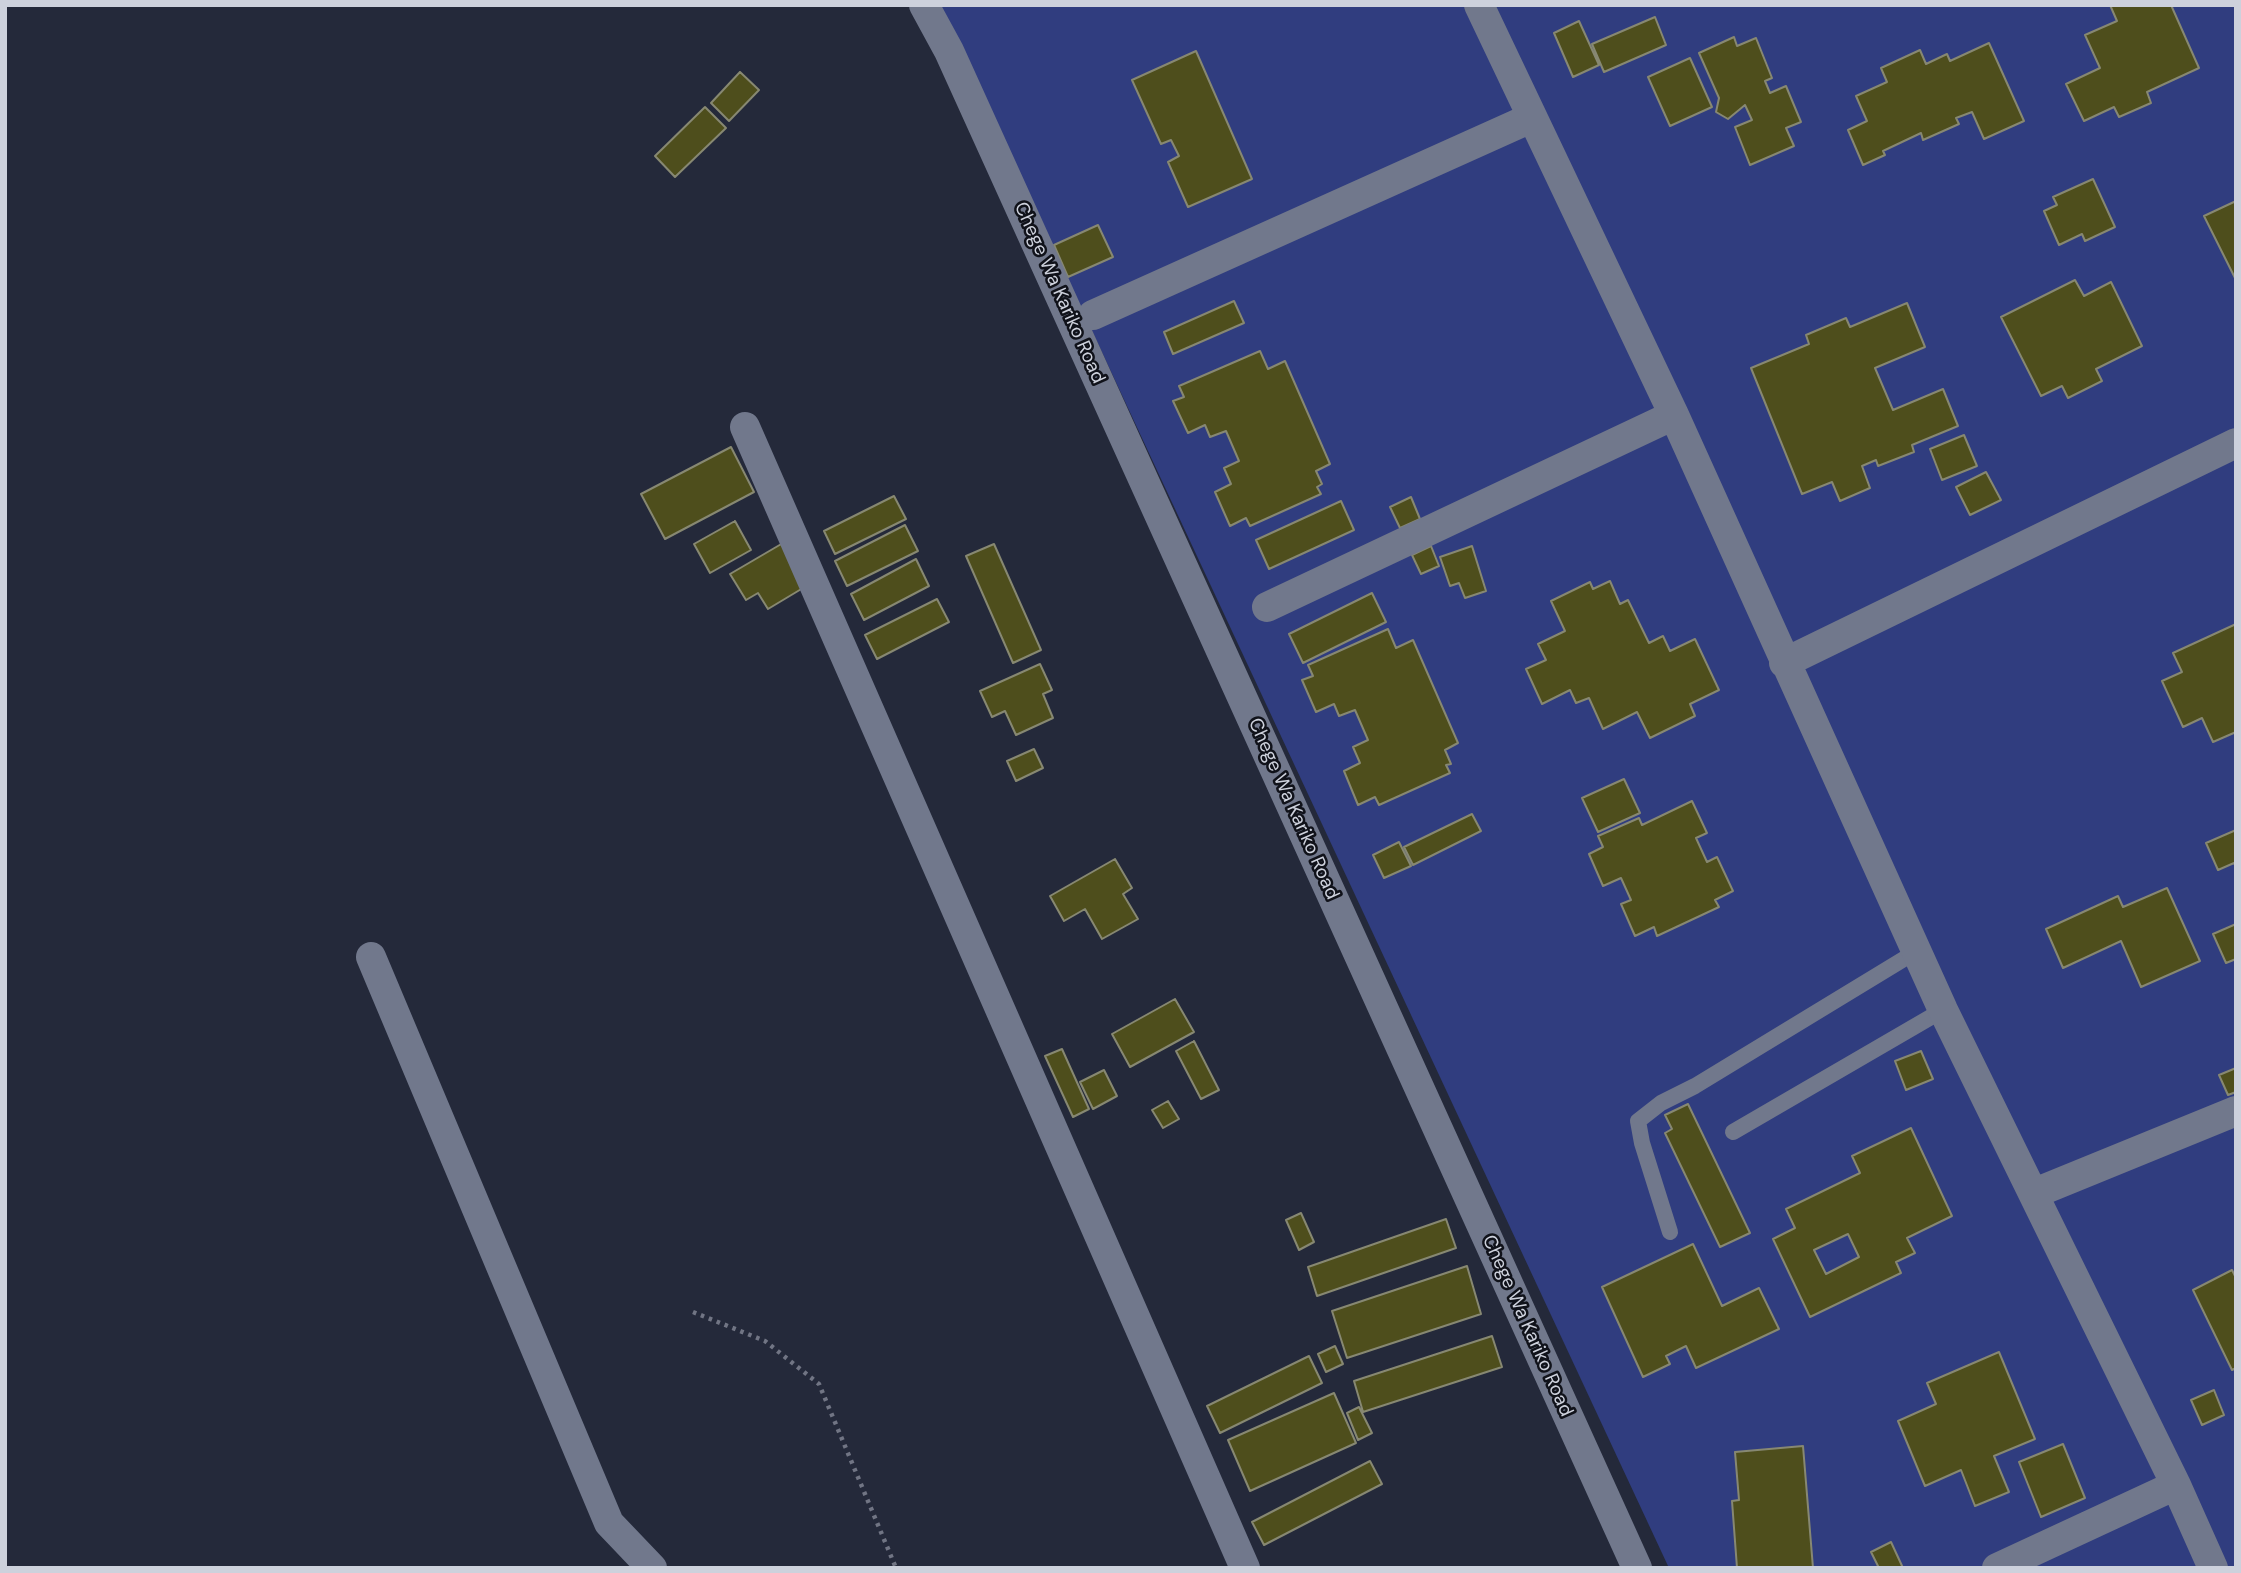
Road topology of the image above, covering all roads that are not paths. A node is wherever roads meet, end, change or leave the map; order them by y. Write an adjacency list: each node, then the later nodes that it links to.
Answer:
1 (924, 5): 20 (street, Chege Wa Kariko Road)
2 (1479, 5): 3 (street)
3 (1531, 118): 4 (street); 5 (street)
4 (1093, 315)
5 (1674, 415): 8 (street); 9 (street)
6 (745, 427): 19 (street)
7 (2236, 443): 9 (street)
8 (1267, 607)
9 (1784, 663): 10 (street)
10 (1917, 951): 12 (street); 16 (lane)
11 (371, 957): 18 (street)
12 (1943, 1010): 14 (lane); 15 (street)
13 (2236, 1111): 15 (street)
14 (1733, 1132)
15 (2035, 1193): 17 (street)
16 (1670, 1232)
17 (2176, 1485): 21 (street); 22 (street)
18 (652, 1568)
19 (1245, 1568)
20 (1637, 1568)
21 (1997, 1568)
22 (2213, 1568)

